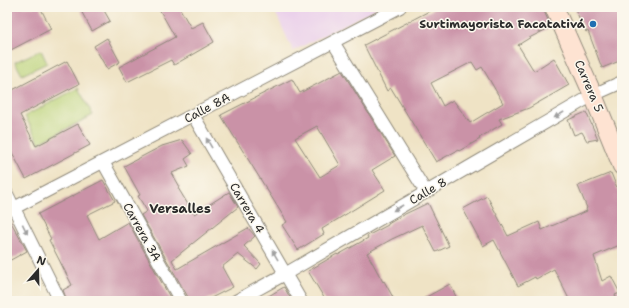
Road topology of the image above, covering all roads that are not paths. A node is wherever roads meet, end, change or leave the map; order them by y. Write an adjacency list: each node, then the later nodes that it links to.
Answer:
1 (400, 7): 3 (street, Calle 8A)
2 (554, 7): 5 (main road, Carrera 5)
3 (334, 42): 6 (street, Calle 8A); 9 (street)
4 (622, 82): 5 (street, Calle 8)
5 (593, 95): 8 (main road, Carrera 5); 9 (street, Calle 8, one-way to 9)
6 (193, 115): 7 (street, Calle 8A); 12 (street, Carrera 4, one-way to 6)
7 (103, 162): 11 (street, Calle 8A); 14 (street, Carrera 3A)
8 (622, 166)
9 (426, 192): 12 (street, Calle 8, one-way to 12)
10 (7, 194): 11 (street)
11 (14, 208): 13 (street, one-way to 13)
12 (285, 274): 15 (street, Calle 8); 16 (street, Carrera 4)
13 (60, 301)
14 (181, 301)
15 (236, 301)
16 (301, 301)

